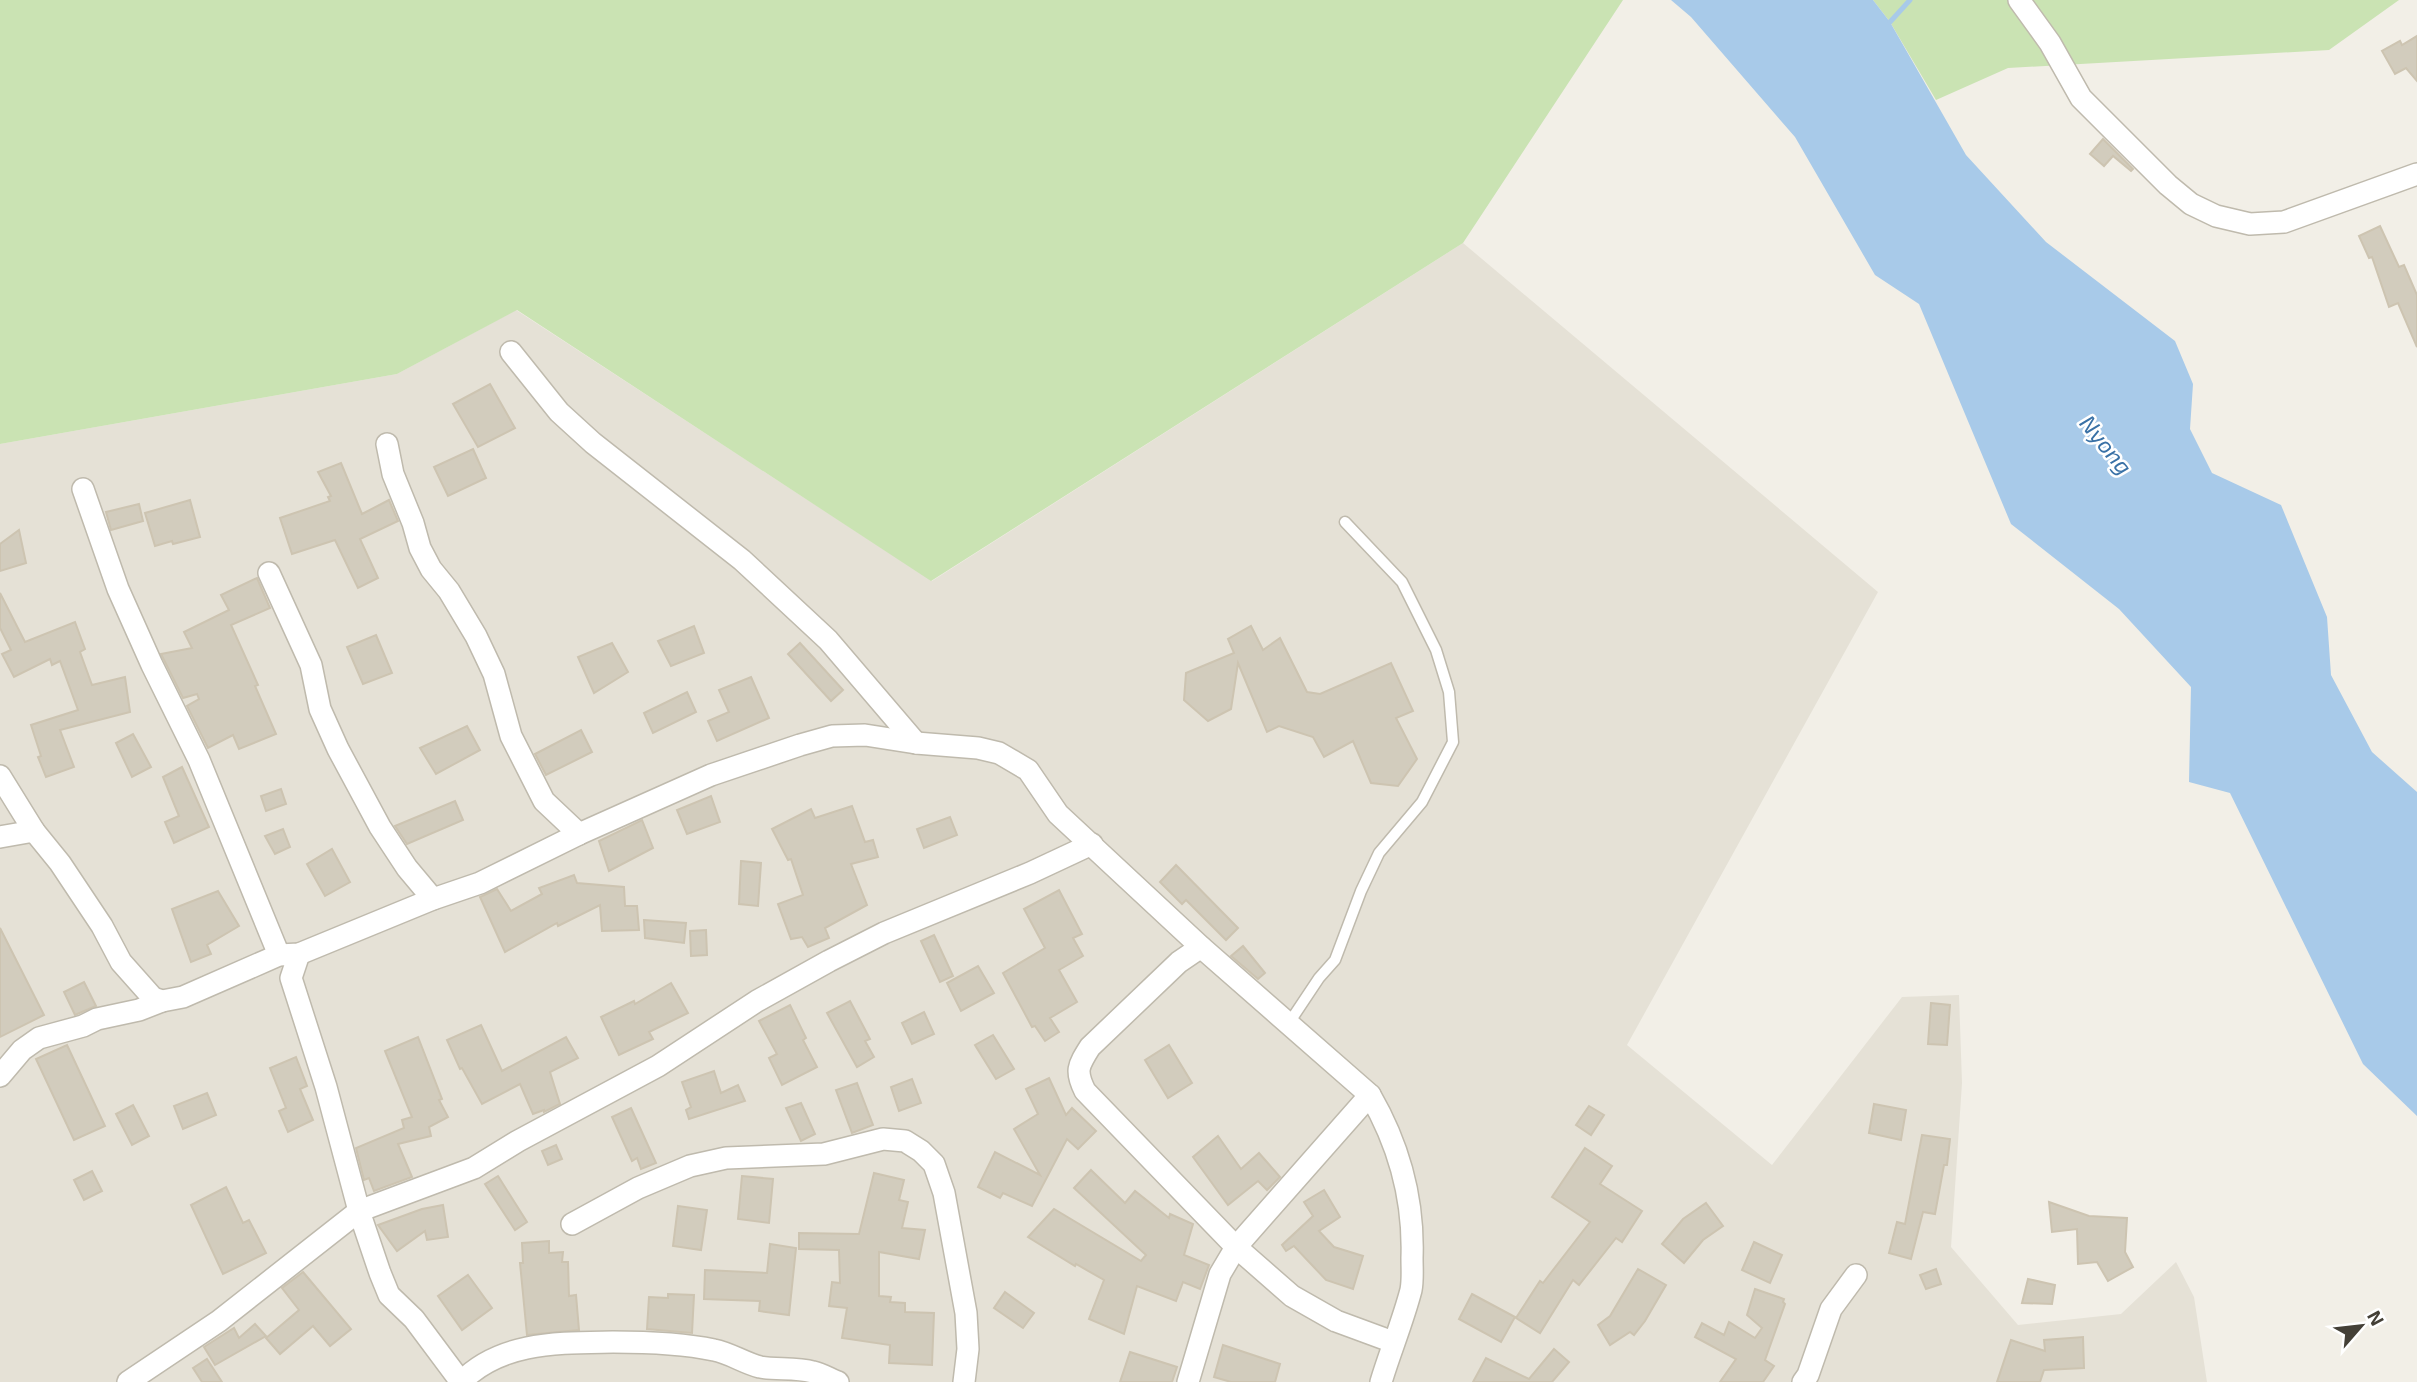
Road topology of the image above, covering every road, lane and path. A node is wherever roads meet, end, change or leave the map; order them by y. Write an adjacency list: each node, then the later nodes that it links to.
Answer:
1 (2019, 0): 2 (street)
2 (2417, 174)
3 (511, 352): 8 (street)
4 (387, 444): 11 (street)
5 (83, 489): 16 (street)
6 (1345, 522): 18 (lane)
7 (270, 573): 14 (street)
8 (916, 743): 11 (street); 13 (street)
9 (0, 776): 10 (street)
10 (34, 831): 12 (street); 17 (street)
11 (579, 834): 14 (street)
12 (0, 837)
13 (1092, 844): 15 (street); 21 (street)
14 (433, 899): 16 (street)
15 (1201, 947): 18 (street); 23 (street)
16 (289, 955): 17 (street); 21 (street)
17 (162, 1001): 19 (street)
18 (1289, 1023): 20 (street)
19 (0, 1076)
20 (1370, 1095): 23 (street); 25 (street)
21 (359, 1211): 26 (street); 27 (street)
22 (572, 1224): 29 (street)
23 (1236, 1247): 25 (street); 30 (street)
24 (1856, 1275): 32 (street)
25 (1393, 1342): 31 (street)
26 (128, 1382)
27 (461, 1382): 28 (street)
28 (838, 1382)
29 (964, 1382)
30 (1188, 1382)
31 (1381, 1382)
32 (1803, 1382)

